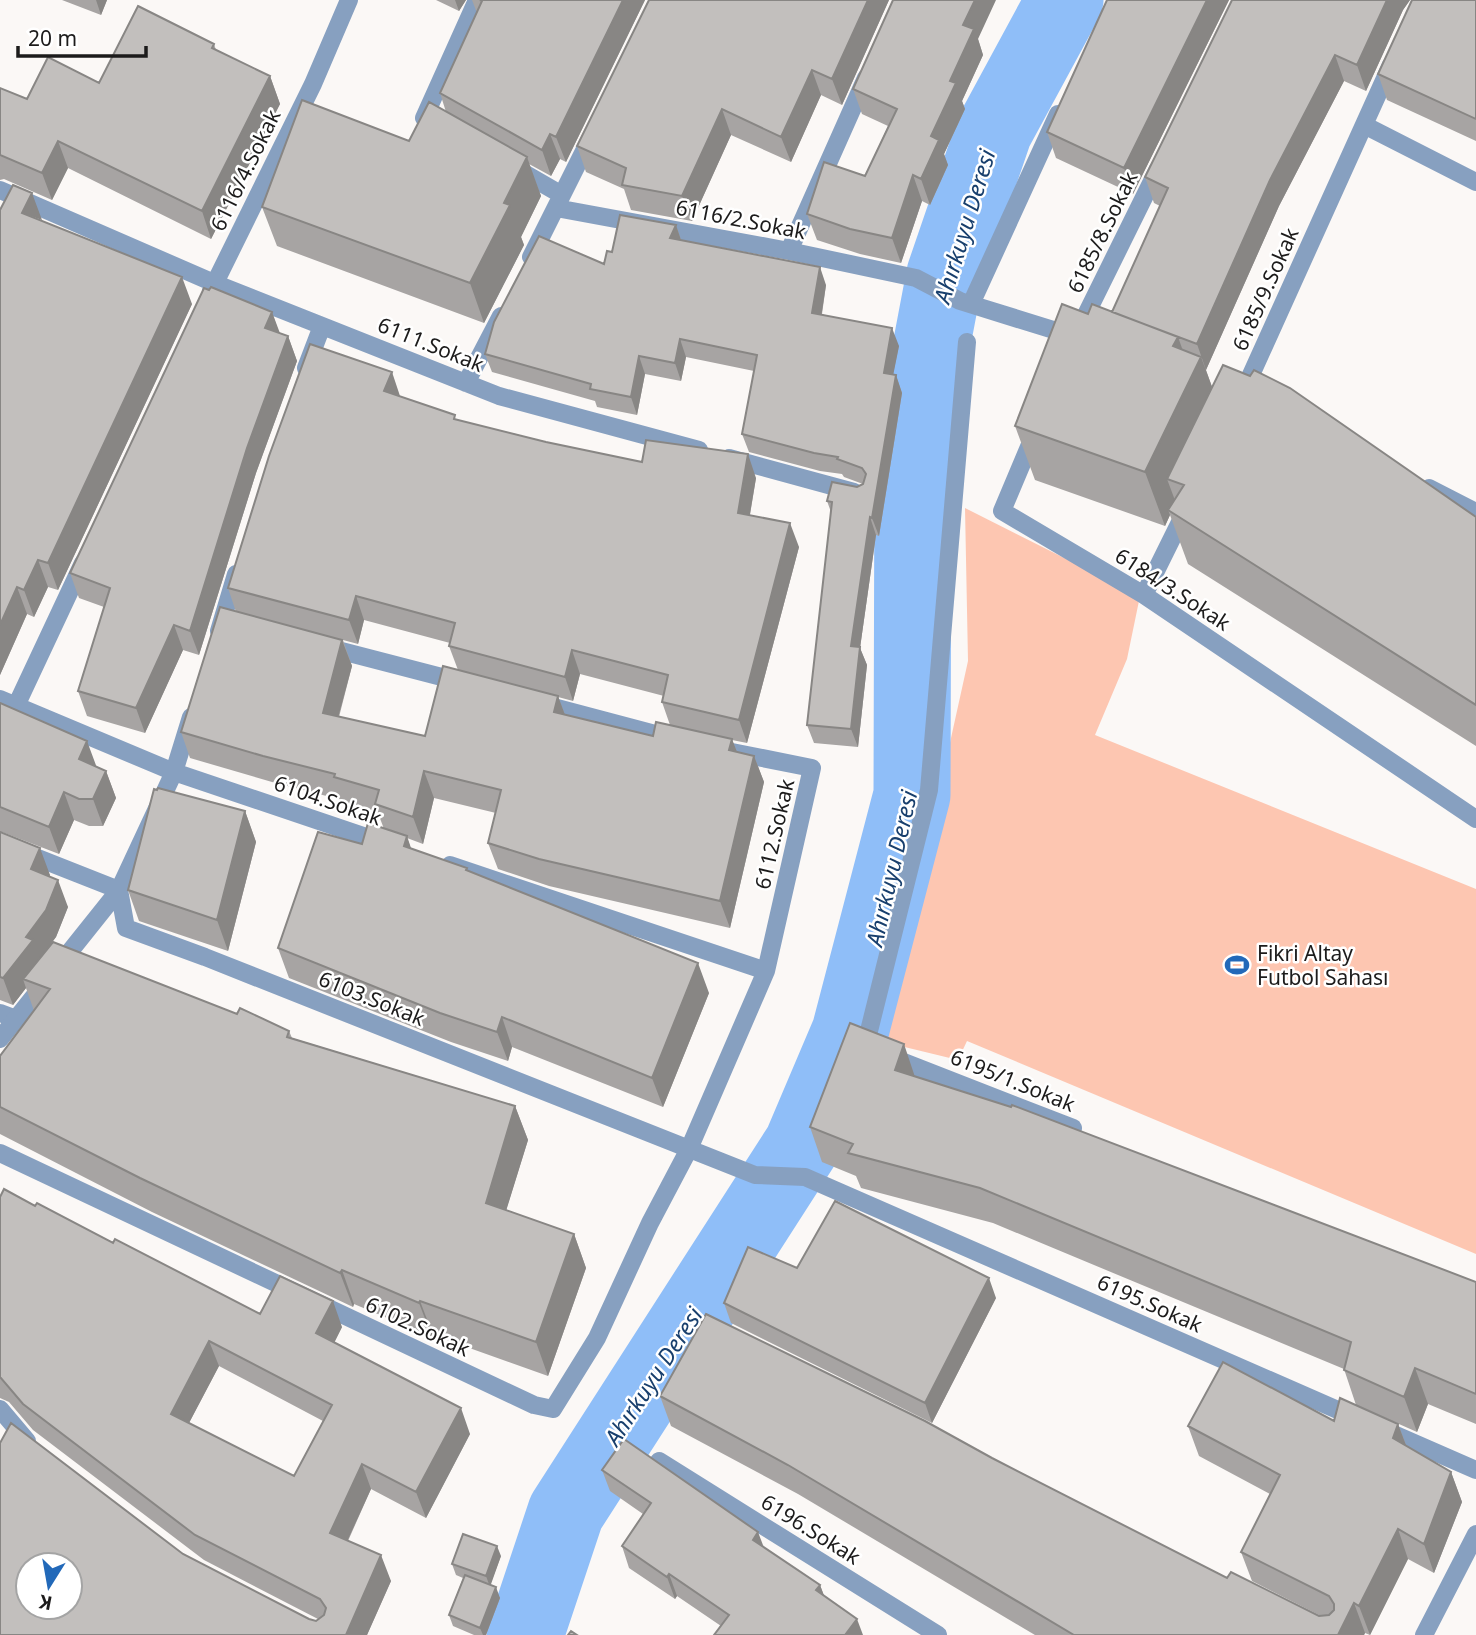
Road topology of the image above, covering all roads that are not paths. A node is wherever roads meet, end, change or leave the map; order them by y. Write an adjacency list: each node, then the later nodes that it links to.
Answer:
1 (349, 0): 16 (street, 6116/4.Sokak)
2 (477, 0): 8 (street)
3 (1397, 52): 7 (street, 6185/9.Sokak)
4 (873, 63): 14 (street)
5 (1064, 101): 18 (street)
6 (598, 122): 13 (street)
7 (1364, 125): 11 (street); 25 (street, 6185/9.Sokak)
8 (447, 131)
9 (1169, 148): 21 (street, 6185/8.Sokak)
10 (505, 163): 13 (street, 6116/2.Sokak)
11 (1476, 182)
12 (0, 190): 16 (street, 6111.Sokak)
13 (559, 201): 14 (street, 6116/2.Sokak); 15 (street)
14 (789, 251): 18 (street, 6116/2.Sokak)
15 (520, 278)
16 (214, 283): 19 (street, 6116/4.Sokak); 20 (street, 6111.Sokak)
17 (508, 301): 23 (street)
18 (966, 302): 21 (street, 6116/2.Sokak)
19 (203, 308)
20 (321, 326): 23 (street, 6111.Sokak); 24 (street)
21 (1080, 339)
22 (967, 342): 51 (street, 6195/1.Sokak)
23 (466, 383): 28 (street, 6111.Sokak)
24 (299, 388)
25 (1232, 414)
26 (1040, 422): 33 (street, 6184/3.Sokak)
27 (1414, 481): 30 (street)
28 (861, 494)
29 (1193, 495): 33 (street)
30 (1476, 512)
31 (92, 544): 39 (street)
32 (243, 554): 35 (street)
33 (1144, 595): 43 (street, 6184/3.Sokak)
34 (315, 644): 36 (street)
35 (214, 645)
36 (473, 686)
37 (198, 696): 42 (street)
38 (526, 700): 40 (street)
39 (8, 703): 42 (street, 6104.Sokak)
40 (685, 741)
41 (711, 747): 48 (street, 6112.Sokak)
42 (173, 772): 45 (street, 6104.Sokak); 47 (street)
43 (1476, 819)
44 (0, 843): 47 (street)
45 (397, 847)
46 (437, 861): 48 (street)
47 (119, 890): 49 (street); 52 (street, 6103.Sokak)
48 (766, 971): 52 (street)
49 (8, 1016): 50 (street)
50 (0, 1039)
51 (1094, 1137)
52 (689, 1149): 53 (street, 6102.Sokak); 54 (street, 6103.Sokak)
53 (0, 1153)
54 (805, 1177): 58 (street, 6195.Sokak)
55 (0, 1409): 56 (street)
56 (46, 1455)
57 (659, 1461): 60 (street, 6196.Sokak)
58 (1476, 1471)
59 (1476, 1534): 61 (street)
60 (938, 1635)
61 (1424, 1635)

